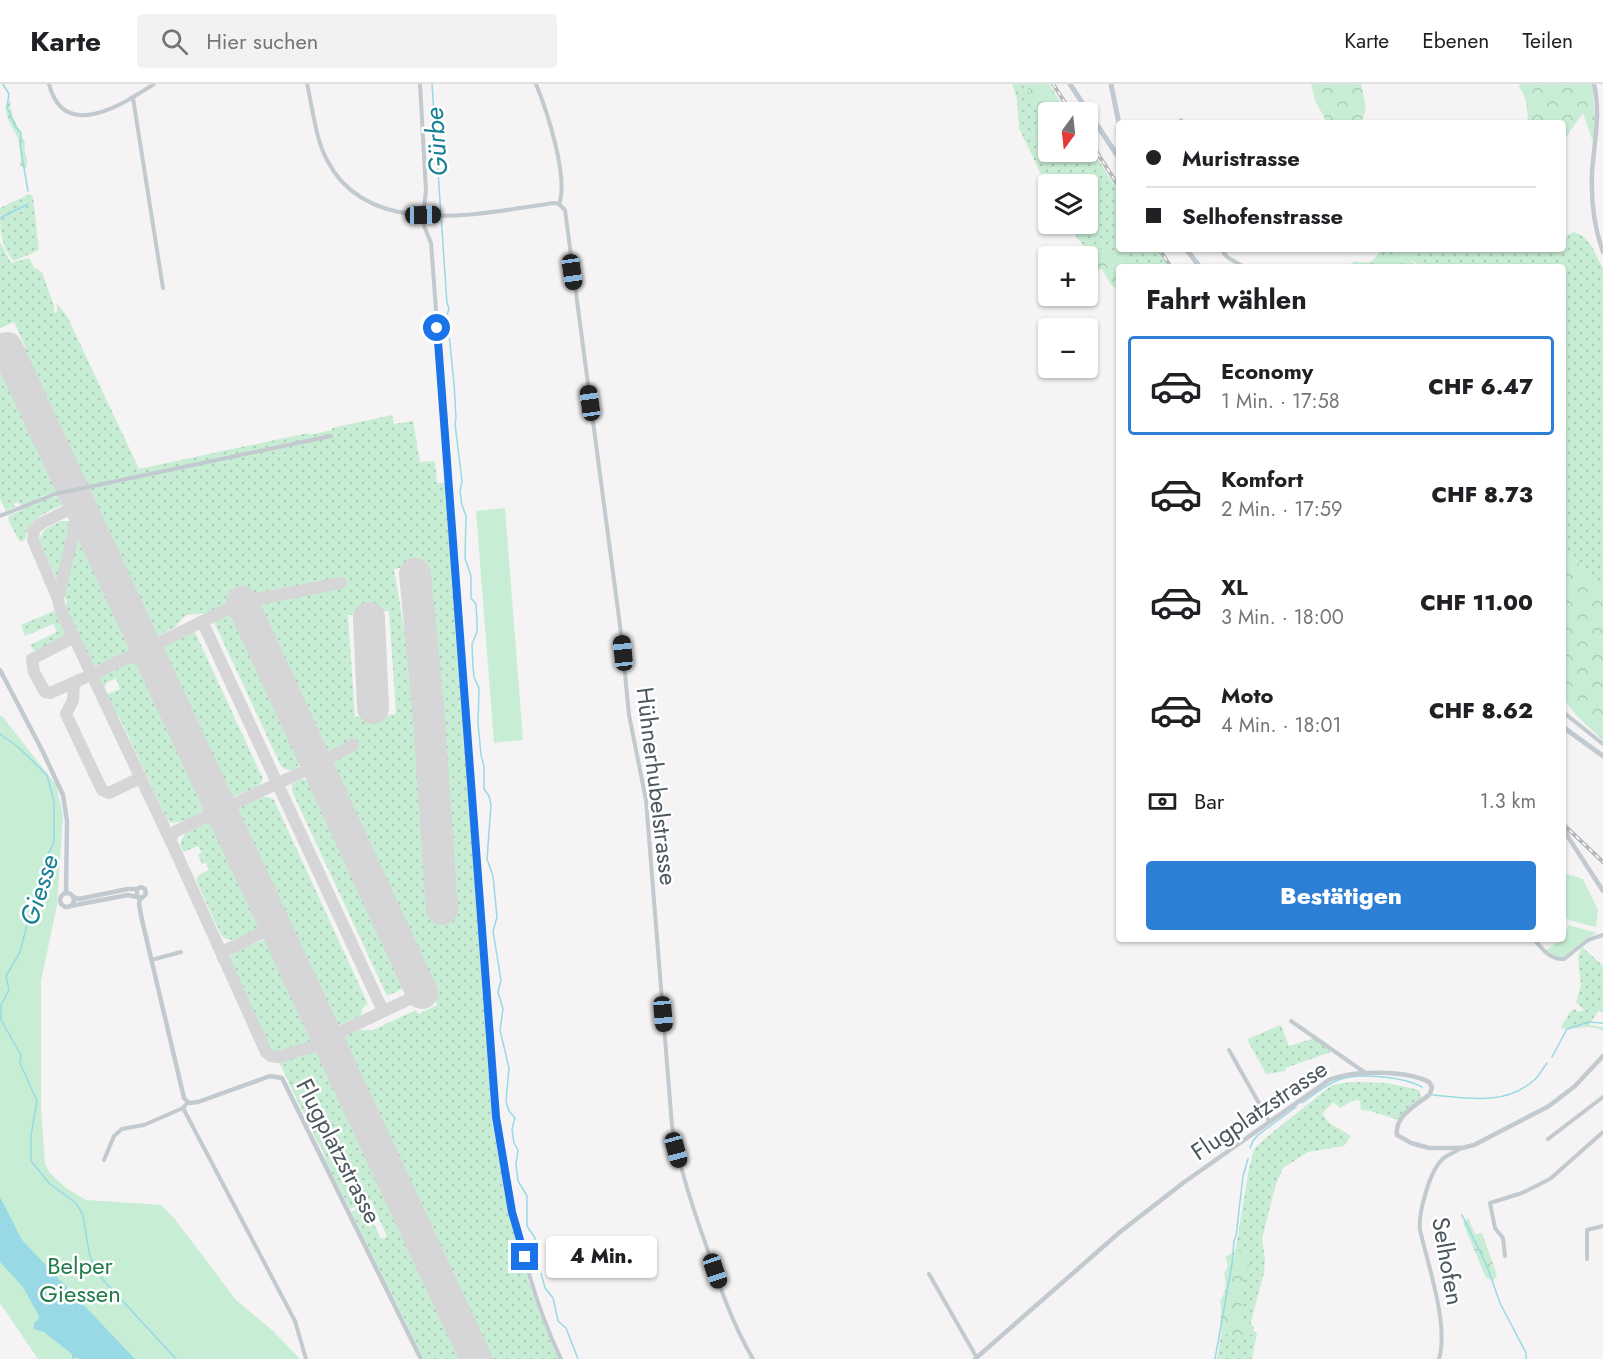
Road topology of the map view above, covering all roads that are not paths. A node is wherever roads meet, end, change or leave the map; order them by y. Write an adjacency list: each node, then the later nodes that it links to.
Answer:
1 (49, 84): 9 (street)
2 (154, 84): 9 (street)
3 (307, 84): 13 (street)
4 (420, 84): 13 (street)
5 (536, 84): 12 (street, Hühnerhubelstrasse)
6 (1070, 84): 11 (main road)
7 (1110, 84): 10 (main road)
8 (1594, 84): 16 (street)
9 (133, 98): 19 (street)
10 (1118, 120)
11 (1116, 153)
12 (561, 206): 13 (street); 57 (street, Hühnerhubelstrasse)
13 (423, 215): 56 (street)
14 (1188, 252): 17 (main road)
15 (1223, 252): 18 (street)
16 (1603, 252)
17 (1198, 264)
18 (1239, 264)
19 (163, 288)
20 (331, 436): 21 (street)
21 (0, 516)
22 (0, 670): 29 (street)
23 (1566, 714): 25 (street)
24 (1566, 729): 26 (main road)
25 (1603, 744)
26 (1603, 756)
27 (1566, 831): 28 (street)
28 (1603, 891)
29 (66, 893): 31 (street); 32 (street)
30 (138, 894): 31 (street); 32 (street); 36 (street)
31 (73, 897): 32 (street)
32 (70, 906)
33 (1603, 935): 34 (street)
34 (1537, 942)
35 (181, 952): 36 (street)
36 (152, 960): 42 (street)
37 (1291, 1021): 40 (street)
38 (1229, 1050): 44 (street)
39 (1603, 1056): 47 (street, Flugplatzstrasse)
40 (1364, 1072): 44 (street, Flugplatzstrasse); 47 (street, Flugplatzstrasse)
41 (1603, 1097): 46 (street)
42 (188, 1102): 43 (street); 55 (street, Flugplatzstrasse)
43 (183, 1108): 48 (street); 54 (street)
44 (1269, 1121): 53 (street, Flugplatzstrasse)
45 (1603, 1132): 50 (street)
46 (1548, 1139)
47 (1461, 1148): 58 (street, Selhofen)
48 (104, 1160)
49 (1603, 1226): 51 (street)
50 (1505, 1256)
51 (1587, 1259)
52 (929, 1274): 53 (street)
53 (976, 1358)
54 (306, 1359)
55 (421, 1359)
56 (561, 1359)
57 (753, 1359)
58 (1439, 1359)

